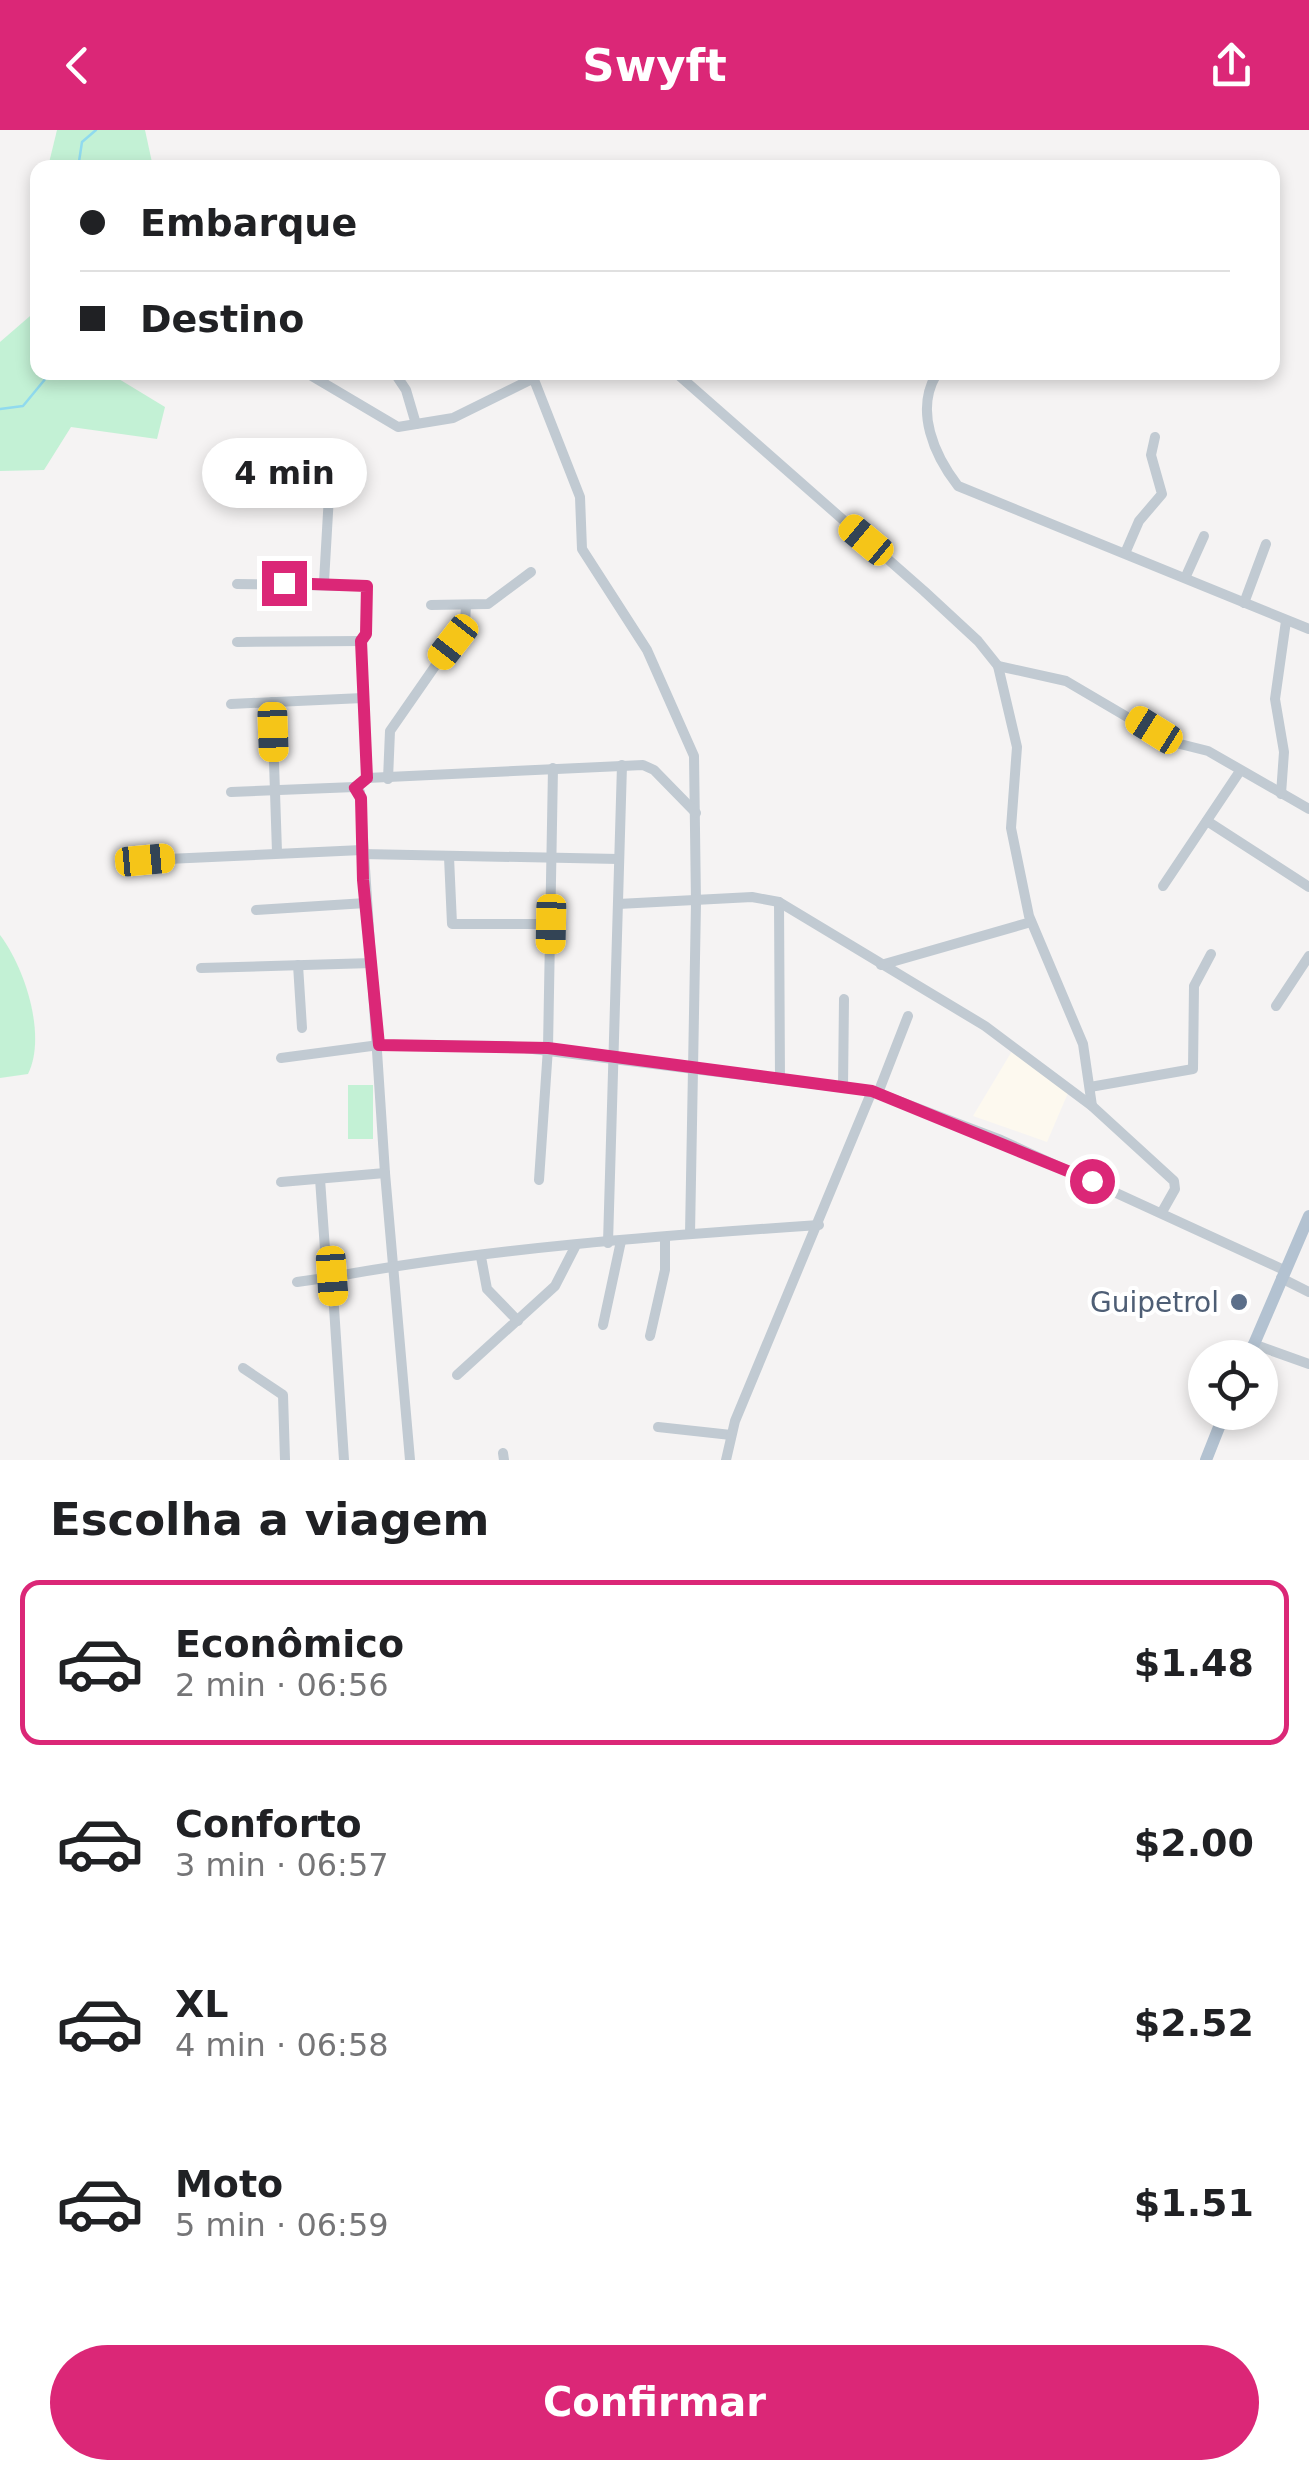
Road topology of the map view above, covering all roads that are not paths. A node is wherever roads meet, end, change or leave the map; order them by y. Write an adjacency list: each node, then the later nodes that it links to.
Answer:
1 (319, 380): 7 (street)
2 (399, 380): 8 (street)
3 (525, 380): 8 (street)
4 (534, 380): 39 (street)
5 (684, 380): 25 (street)
6 (933, 380): 13 (street)
7 (322, 382): 8 (street)
8 (416, 424)
9 (1155, 437): 13 (street)
10 (330, 462): 16 (street)
11 (1204, 536): 15 (street)
12 (1266, 544): 18 (street)
13 (1126, 551): 15 (street)
14 (531, 572): 20 (street)
15 (1186, 576): 18 (street)
16 (324, 582): 17 (street); 23 (street)
17 (237, 584)
18 (1244, 603): 21 (street)
19 (430, 605): 20 (street)
20 (466, 606): 33 (street)
21 (1286, 621): 22 (street); 37 (street)
22 (1309, 628)
23 (361, 641): 24 (street); 26 (street)
24 (237, 642)
25 (998, 666): 31 (street); 54 (street)
26 (363, 698): 27 (street); 32 (street)
27 (272, 702): 28 (street); 36 (street)
28 (231, 704)
29 (622, 766): 30 (street); 39 (street); 44 (street)
30 (552, 768): 33 (street); 45 (street)
31 (1240, 770): 37 (street); 40 (street)
32 (367, 778): 33 (street); 34 (street)
33 (388, 779)
34 (355, 788): 36 (street); 42 (street)
35 (231, 792): 36 (street)
36 (275, 792): 41 (street)
37 (1280, 794): 38 (street)
38 (1309, 809)
39 (697, 814): 51 (street)
40 (1206, 821): 47 (street); 48 (street)
41 (277, 852): 42 (street); 46 (street)
42 (362, 852): 43 (street); 50 (street)
43 (449, 857): 45 (street); 55 (street)
44 (619, 858): 45 (street); 52 (street)
45 (552, 859): 55 (street)
46 (145, 860)
47 (1163, 886)
48 (1309, 886)
49 (779, 902): 51 (street); 60 (street); 71 (street)
50 (366, 903): 53 (street); 58 (street)
51 (696, 903): 52 (street); 70 (street)
52 (618, 904): 68 (street)
53 (256, 910)
54 (1031, 922): 60 (street); 73 (street)
55 (551, 924): 67 (street)
56 (1210, 954): 73 (street)
57 (1309, 956): 63 (street)
58 (372, 963): 59 (street); 66 (street)
59 (298, 965): 61 (street); 65 (street)
60 (881, 965): 75 (street)
61 (201, 968)
62 (844, 1000): 72 (street)
63 (1276, 1006)
64 (908, 1016): 74 (street)
65 (302, 1028)
66 (379, 1045): 67 (street); 69 (street); 76 (street)
67 (548, 1048): 68 (street); 78 (street)
68 (615, 1057): 70 (street); 86 (street)
69 (281, 1058)
70 (693, 1066): 71 (street); 83 (street)
71 (780, 1078): 72 (street)
72 (843, 1087): 74 (street)
73 (1090, 1087): 75 (street)
74 (875, 1092): 80 (street); 82 (street)
75 (1092, 1106): 80 (street)
76 (385, 1173): 77 (street); 89 (street)
77 (320, 1179): 79 (street); 91 (street)
78 (539, 1180)
79 (281, 1182)
80 (1162, 1212): 90 (street)
81 (1309, 1216): 90 (main road)
82 (818, 1225): 83 (street); 104 (street)
83 (690, 1234): 84 (street)
84 (665, 1236): 85 (street); 96 (street)
85 (622, 1242): 86 (street); 95 (street)
86 (608, 1243): 87 (street)
87 (575, 1247): 88 (street); 94 (street)
88 (481, 1256): 89 (street); 94 (street)
89 (393, 1266): 91 (street); 107 (street)
90 (1283, 1274): 93 (street); 97 (main road)
91 (330, 1277): 92 (street); 106 (street)
92 (297, 1282)
93 (1309, 1292)
94 (518, 1321): 101 (street)
95 (603, 1324)
96 (650, 1336)
97 (1256, 1340)
98 (1278, 1357): 99 (street)
99 (1309, 1364)
100 (243, 1368): 105 (street)
101 (457, 1375)
102 (658, 1428): 104 (street)
103 (1218, 1430): 109 (main road)
104 (731, 1435): 108 (street)
105 (286, 1460)
106 (344, 1460)
107 (410, 1460)
108 (726, 1460)
109 (1206, 1460)

